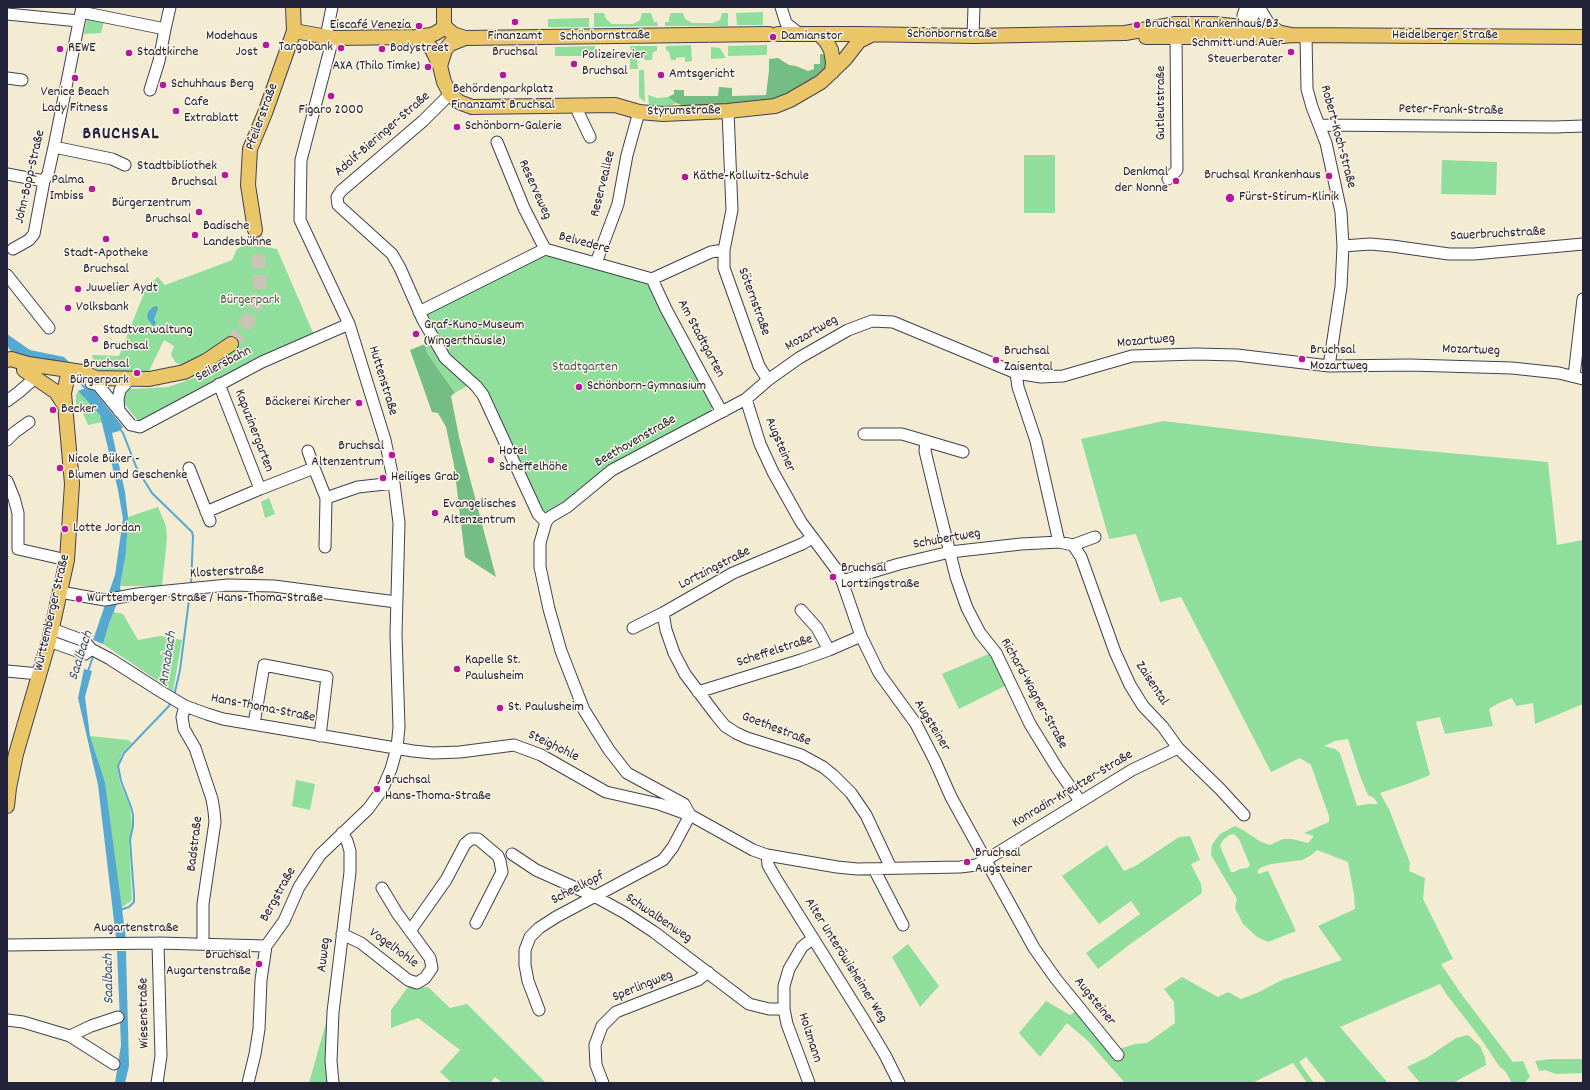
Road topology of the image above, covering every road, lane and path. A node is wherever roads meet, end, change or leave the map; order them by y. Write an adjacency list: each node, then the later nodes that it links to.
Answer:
1 (170, 7): 13 (street)
2 (293, 7): 15 (main road)
3 (332, 7): 22 (street, Huttenstraße)
4 (444, 7): 12 (main road)
5 (974, 7): 21 (street)
6 (1246, 7): 16 (street)
7 (1255, 7): 16 (street)
8 (1259, 7): 19 (street)
9 (781, 10): 20 (street)
10 (81, 13): 11 (street); 13 (street); 39 (street, John-Bopp-Straße)
11 (7, 14)
12 (444, 26): 23 (main road); 25 (main road, Schönbornstraße)
13 (165, 29): 30 (street)
14 (1176, 30): 16 (main road, Schönbornstraße); 21 (main road, Schönbornstraße); 42 (street, Gutleutstraße)
15 (294, 31): 22 (main road); 44 (main road, Pfeilerstraße)
16 (1245, 32): 19 (main road, Heidelberger Straße)
17 (819, 34): 18 (main road, Schönbornstraße); 20 (main road, Schönbornstraße); 27 (main road)
18 (871, 34): 21 (main road, Schönbornstraße); 27 (main road, Styrumstraße)
19 (1293, 34): 24 (main road, Heidelberger Straße); 35 (street, Robert-Koch-Straße)
20 (801, 35): 25 (main road, Schönbornstraße)
21 (973, 36)
22 (330, 37): 23 (main road); 55 (street, Huttenstraße)
23 (416, 37): 26 (main road)
24 (1583, 37)
25 (465, 38): 26 (main road)
26 (440, 66): 31 (main road)
27 (832, 72): 33 (main road, Styrumstraße)
28 (7, 78): 29 (street)
29 (22, 80)
30 (150, 90)
31 (450, 94): 32 (main road, Styrumstraße); 54 (street, Adolf-Bieringer-Straße)
32 (578, 106): 34 (main road, Styrumstraße); 37 (street)
33 (728, 111): 34 (main road, Styrumstraße); 49 (street, Söternstraße)
34 (639, 112): 50 (street, Reserveallee)
35 (1319, 125): 36 (street, Peter-Frank-Straße); 46 (street, Robert-Koch-Straße)
36 (1583, 126)
37 (590, 137)
38 (497, 142): 48 (street, Reserveweg)
39 (54, 147): 40 (street); 43 (street, John-Bopp-Straße)
40 (125, 166)
41 (7, 174): 43 (street)
42 (1168, 179)
43 (44, 181): 47 (street, John-Bopp-Straße)
44 (255, 230)
45 (1583, 244): 46 (street, Sauerbruchstraße)
46 (1343, 246): 59 (street, Robert-Koch-Straße)
47 (13, 249)
48 (545, 249): 50 (street, Belvedere); 54 (street, Belvedere)
49 (724, 250): 52 (street); 65 (street, Söternstraße)
50 (596, 263): 52 (street, Belvedere)
51 (7, 275): 56 (street)
52 (652, 279): 71 (street, Am Stadtgarten)
53 (1583, 299): 63 (street)
54 (419, 312): 84 (street, Adolf-Bieringer-Straße)
55 (348, 324): 66 (street, Seilersbahn); 81 (street, Huttenstraße)
56 (49, 328)
57 (231, 344): 64 (main road)
58 (7, 361): 61 (main road); 62 (main road)
59 (1329, 366): 60 (street, Mozartweg); 63 (street, Mozartweg)
60 (1016, 373): 65 (street, Mozartweg); 87 (street)
61 (29, 374): 62 (main road); 68 (street); 69 (main road)
62 (76, 377): 64 (main road); 69 (main road, Württemberger Straße); 70 (street, Seilersbahn)
63 (1579, 377)
64 (129, 380): 70 (street)
65 (768, 380): 67 (street, Mozartweg)
66 (219, 384): 70 (street, Seilersbahn); 82 (street, Kapuzinergarten)
67 (746, 399): 71 (street, Beethovenstraße); 86 (street, Augsteiner)
68 (7, 400)
69 (65, 406): 91 (main road, Württemberger Straße)
70 (120, 411)
71 (724, 411): 84 (street, Beethovenstraße)
72 (29, 422): 74 (street)
73 (864, 434): 75 (street)
74 (7, 440)
75 (926, 441): 77 (street); 90 (street, Richard-Wagner-Straße)
76 (308, 451): 79 (street)
77 (963, 452)
78 (189, 468): 82 (street, Kapuzinergarten)
79 (314, 468): 82 (street, Kapuzinergarten); 83 (street)
80 (7, 481): 91 (street)
81 (394, 483): 83 (street); 94 (street, Huttenstraße)
82 (260, 489)
83 (326, 498): 89 (street)
84 (546, 522): 113 (street)
85 (1095, 537): 88 (street)
86 (812, 538): 92 (street, Augsteiner); 96 (street, Lortzingstraße)
87 (1058, 542): 88 (street); 90 (street, Schubertweg)
88 (1073, 545): 108 (street, Zaisental)
89 (325, 547)
90 (950, 552): 92 (street, Schubertweg); 110 (street, Richard-Wagner-Straße)
91 (67, 560): 93 (main road, Württemberger Straße)
92 (842, 581): 99 (street, Augsteiner)
93 (60, 592): 94 (street, Klosterstraße); 98 (main road, Württemberger Straße)
94 (396, 602): 107 (street, Huttenstraße)
95 (801, 610): 100 (street)
96 (663, 613): 97 (street, Lortzingstraße); 103 (street, Goethestraße)
97 (633, 628)
98 (50, 635): 102 (main road, Württemberger Straße); 104 (street, Hans-Thoma-Straße)
99 (860, 636): 100 (street, Scheffelstraße); 117 (street, Augsteiner)
100 (829, 650): 103 (street, Scheffelstraße)
101 (7, 671): 102 (street)
102 (39, 674): 109 (main road, Württemberger Straße)
103 (698, 692): 118 (street, Goethestraße)
104 (185, 706): 105 (street, Hans-Thoma-Straße); 128 (street, Badstraße)
105 (254, 724): 106 (street, Hans-Thoma-Straße); 106 (street)
106 (320, 736): 107 (street, Hans-Thoma-Straße)
107 (397, 748): 113 (street, Steighohle); 114 (street, Bergstraße)
108 (1178, 748): 110 (street, Konradin-Kreutzer-Straße); 112 (street, Zaisental)
109 (12, 753): 111 (main road, Württemberger Straße)
110 (1080, 801): 117 (street, Konradin-Kreutzer-Straße)
111 (7, 806)
112 (1244, 814)
113 (690, 815): 116 (street); 121 (street, Scheelkopf)
114 (342, 833): 125 (street, Auweg); 130 (street, Bergstraße)
115 (512, 854): 121 (street, Schwalbenweg)
116 (767, 855): 119 (street); 126 (street, Alter Unteröwisheimer Weg)
117 (986, 860): 118 (street); 137 (street, Augsteiner)
118 (891, 868): 119 (street)
119 (874, 869): 123 (street)
120 (382, 888): 124 (street)
121 (596, 897): 131 (street, Schwalbenweg); 133 (street, Scheelkopf)
122 (476, 923): 124 (street)
123 (903, 925)
124 (410, 931): 125 (street, Vogelhohle)
125 (342, 934): 141 (street, Auweg)
126 (812, 939): 132 (street, Holzmann); 144 (street, Alter Unteröwisheimer Weg)
127 (158, 943): 128 (street, Augartenstraße); 129 (street, Augartenstraße); 139 (street, Wiesenstraße)
128 (203, 944): 130 (street, Augartenstraße)
129 (7, 946)
130 (266, 946): 140 (street, Bergstraße)
131 (708, 972): 132 (street, Schwalbenweg); 142 (street, Sperlingweg)
132 (784, 1009): 143 (street, Holzmann)
133 (538, 1010)
134 (118, 1017): 136 (street)
135 (7, 1020): 136 (street)
136 (70, 1036): 138 (street)
137 (1118, 1055)
138 (114, 1064)
139 (157, 1083)
140 (248, 1083)
141 (333, 1083)
142 (603, 1083)
143 (809, 1083)
144 (899, 1083)

